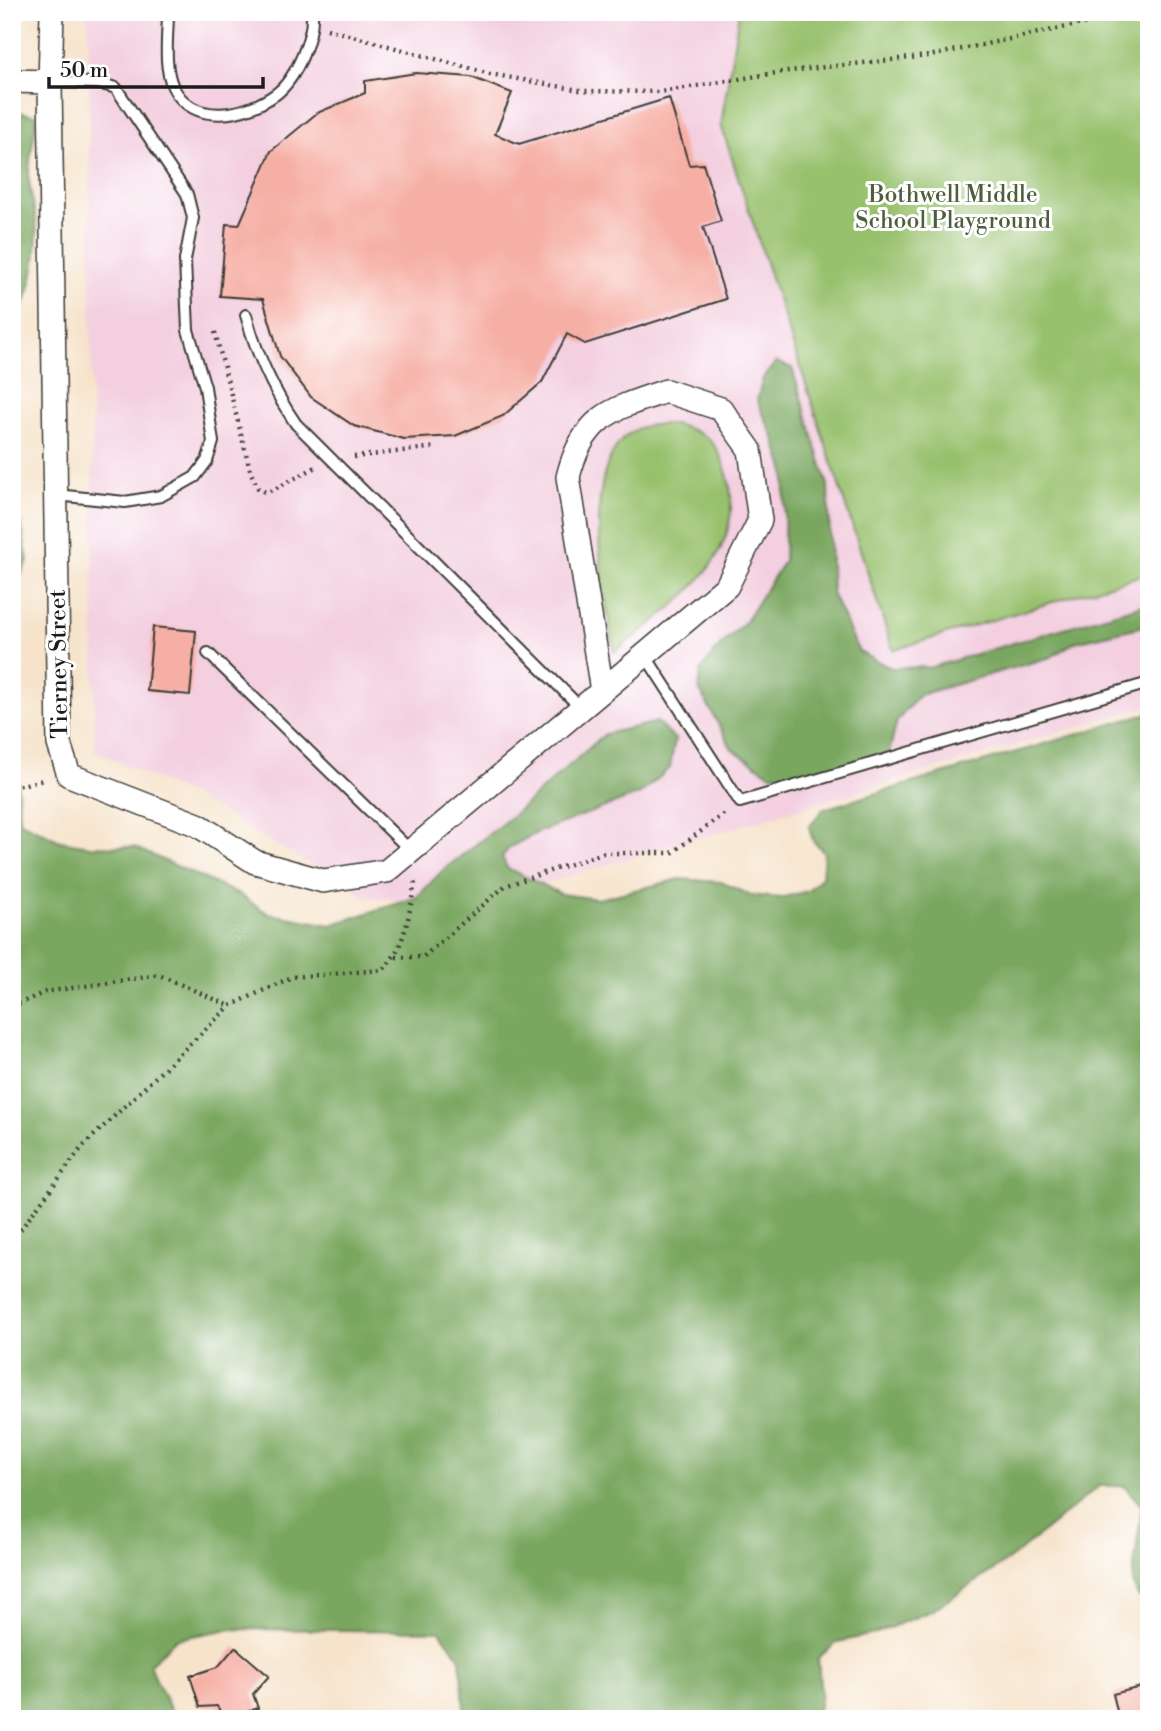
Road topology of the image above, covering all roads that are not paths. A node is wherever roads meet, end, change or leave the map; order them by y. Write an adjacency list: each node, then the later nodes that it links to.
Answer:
1 (52, 12): 5 (street, Tierney Street)
2 (168, 12): 3 (lane)
3 (312, 12)
4 (12, 81): 5 (street)
5 (50, 82): 7 (street, Tierney Street); 7 (lane)
6 (246, 315): 12 (lane)
7 (56, 495): 13 (street, Tierney Street)
8 (208, 653): 13 (lane)
9 (645, 655): 10 (lane); 11 (street); 11 (street)
10 (1149, 683)
11 (602, 691): 12 (street)
12 (581, 708): 13 (street)
13 (411, 851)

